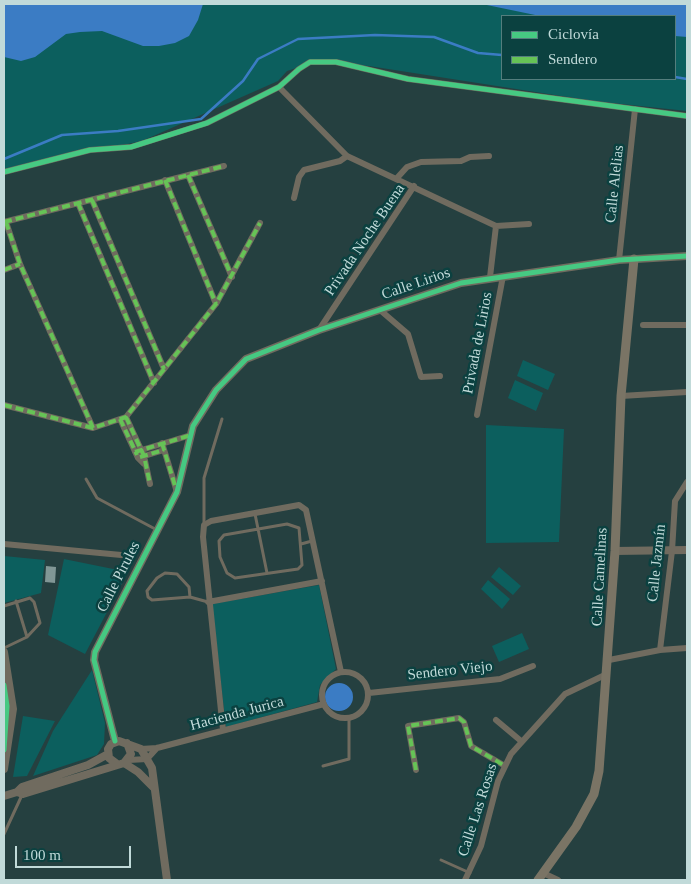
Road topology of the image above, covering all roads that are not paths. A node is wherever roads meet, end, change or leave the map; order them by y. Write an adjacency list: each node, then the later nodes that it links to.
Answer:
1 (279, 87): 2 (street); 4 (street); 7 (street)
2 (635, 109): 3 (street); 21 (street, Calle Alelias)
3 (687, 116)
4 (347, 156): 9 (street); 12 (street)
5 (489, 156): 9 (street)
6 (224, 166): 8 (street)
7 (4, 172)
8 (188, 175): 10 (street); 25 (street)
9 (397, 178): 11 (street)
10 (165, 180): 13 (street); 29 (street)
11 (414, 186): 18 (street, Privada Noche Buena); 33 (street, Privada Noche Buena)
12 (294, 198)
13 (92, 200): 14 (street); 27 (street)
14 (78, 203): 15 (street); 28 (street)
15 (5, 222): 22 (street)
16 (260, 222): 25 (street)
17 (529, 224): 18 (street, Privada Noche Buena)
18 (496, 226): 26 (street)
19 (687, 256): 20 (street, Calle Lirios)
20 (634, 259): 21 (street, Calle Lirios); 38 (main road, Calle Camelinas)
21 (619, 260): 24 (street, Calle Lirios)
22 (20, 264): 23 (street); 44 (street)
23 (4, 270)
24 (503, 276): 26 (street, Calle Lirios); 40 (street, Privada de Lirios)
25 (232, 277): 29 (street)
26 (490, 277): 30 (street, Calle Lirios)
27 (128, 286): 28 (street); 34 (street)
28 (115, 292): 36 (street)
29 (216, 304): 34 (street)
30 (380, 310): 33 (street, Calle Lirios); 35 (street)
31 (642, 324): 32 (street)
32 (687, 326)
33 (319, 330): 43 (street, Calle Lirios)
34 (164, 369): 36 (street)
35 (440, 376)
36 (154, 383): 41 (street)
37 (687, 392): 38 (street)
38 (621, 396): 61 (main road, Calle Camelinas)
39 (4, 405): 44 (street)
40 (477, 415)
41 (123, 418): 44 (street); 47 (street)
42 (222, 419): 53 (lane)
43 (193, 426): 45 (street, Calle Pirules)
44 (93, 428)
45 (191, 435): 46 (street); 51 (street, Calle Pirules)
46 (163, 447): 47 (street); 51 (street)
47 (139, 454): 50 (street)
48 (86, 480): 55 (lane)
49 (687, 482): 59 (street, Calle Jazmín)
50 (150, 484)
51 (177, 492): 55 (street, Calle Pirules)
52 (255, 514): 53 (street); 54 (lane); 56 (street)
53 (204, 525): 67 (street)
54 (258, 529): 58 (lane); 63 (lane); 63 (lane)
55 (158, 530): 82 (street, Calle Pirules)
56 (312, 541): 58 (lane); 64 (street)
57 (4, 544): 62 (street)
58 (301, 544): 63 (lane)
59 (672, 550): 60 (street); 61 (street); 71 (street, Calle Jazmín)
60 (687, 550)
61 (615, 551): 73 (main road, Calle Camelinas)
62 (132, 556)
63 (267, 573)
64 (322, 581): 67 (street); 75 (street)
65 (190, 597): 65 (lane); 67 (lane)
66 (16, 601): 68 (lane); 69 (lane); 69 (lane)
67 (208, 602): 81 (street)
68 (4, 606)
69 (27, 637): 72 (lane)
70 (687, 648): 71 (street)
71 (660, 650): 73 (street)
72 (4, 651): 92 (street)
73 (609, 660): 76 (main road, Calle Camelinas)
74 (533, 666): 77 (street, Sendero Viejo)
75 (340, 672): 77 (street); 78 (street)
76 (607, 674): 83 (street, Calle Las Rosas); 100 (main road, Calle Camelinas)
77 (369, 693): 79 (street)
78 (324, 704): 79 (street); 81 (street, Hacienda Jurica)
79 (349, 718): 90 (lane)
80 (496, 720): 83 (street)
81 (223, 730): 85 (street, Hacienda Jurica)
82 (115, 741): 84 (street); 87 (street)
83 (520, 741): 91 (street, Calle Las Rosas)
84 (127, 743): 86 (street); 89 (street)
85 (157, 748): 86 (street, Hacienda Jurica); 88 (street)
86 (141, 749): 88 (street)
87 (108, 754): 89 (street); 95 (street)
88 (147, 759): 89 (street); 94 (street)
89 (123, 762): 94 (street); 95 (street)
90 (323, 766)
91 (505, 766): 93 (street); 99 (street, Calle Las Rosas)
92 (4, 770)
93 (416, 770)
94 (153, 787): 101 (street)
95 (20, 791): 96 (street); 97 (lane)
96 (4, 796)
97 (4, 834)
98 (442, 860): 99 (lane)
99 (470, 873): 102 (street, Calle Las Rosas)
100 (541, 877): 103 (street)
101 (167, 880)
102 (466, 880)
103 (558, 880)

